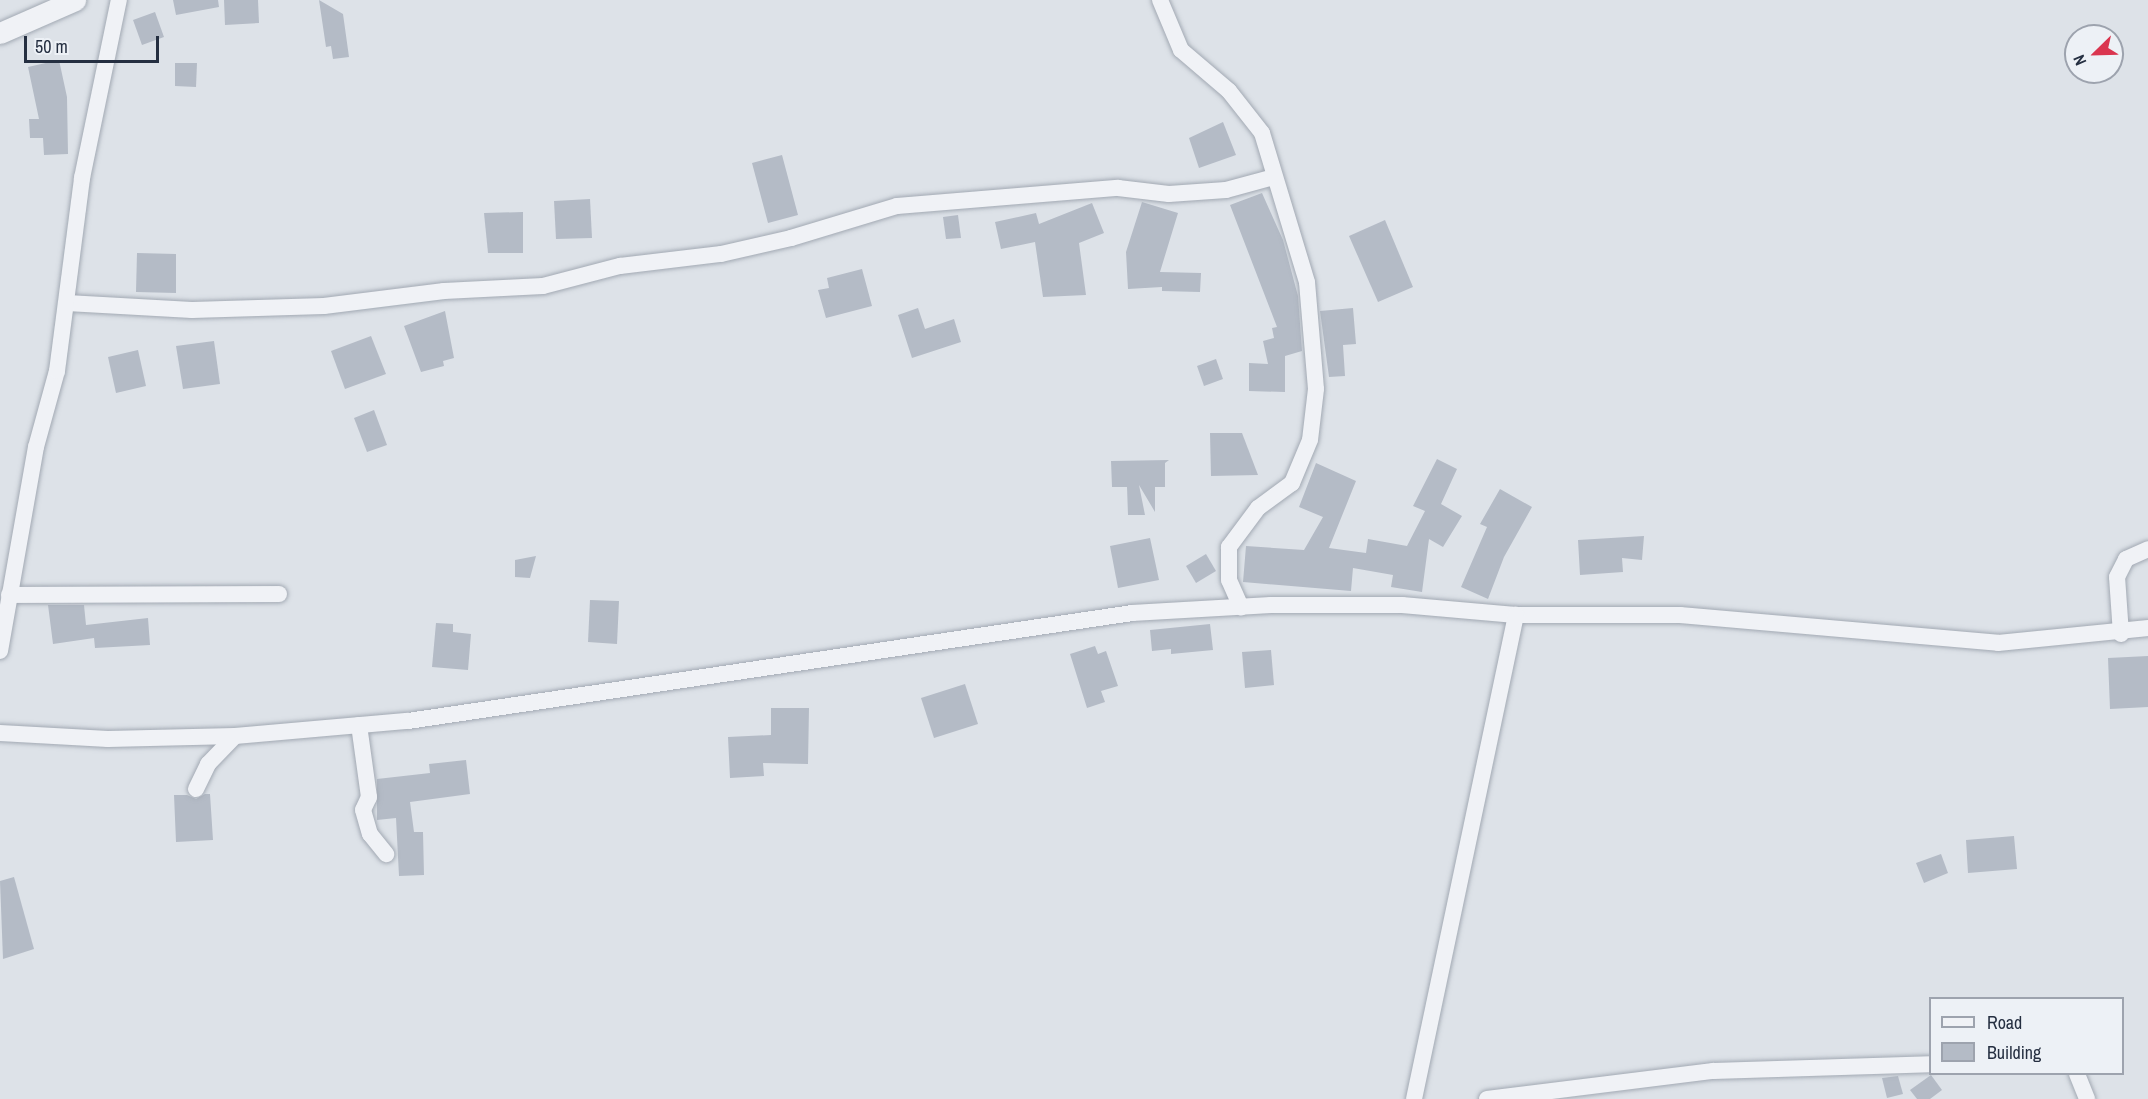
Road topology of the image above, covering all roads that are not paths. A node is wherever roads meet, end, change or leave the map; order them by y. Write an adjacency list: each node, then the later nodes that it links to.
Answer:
1 (75, 0): 4 (street)
2 (118, 0): 6 (street)
3 (1160, 0): 5 (street)
4 (0, 33)
5 (1274, 177): 6 (street); 10 (street)
6 (67, 303): 9 (street)
7 (2148, 549): 13 (street)
8 (279, 594): 9 (street)
9 (9, 595): 14 (street)
10 (1241, 607): 11 (street); 15 (street)
11 (1516, 615): 13 (street); 22 (street)
12 (2148, 628): 13 (street)
13 (2121, 634)
14 (0, 651)
15 (359, 725): 17 (street); 19 (street)
16 (0, 733): 17 (street)
17 (236, 736): 18 (street)
18 (196, 789)
19 (386, 854)
20 (1929, 1064): 23 (street)
21 (2077, 1075): 24 (street)
22 (1414, 1099)
23 (1487, 1099)
24 (2087, 1099)

